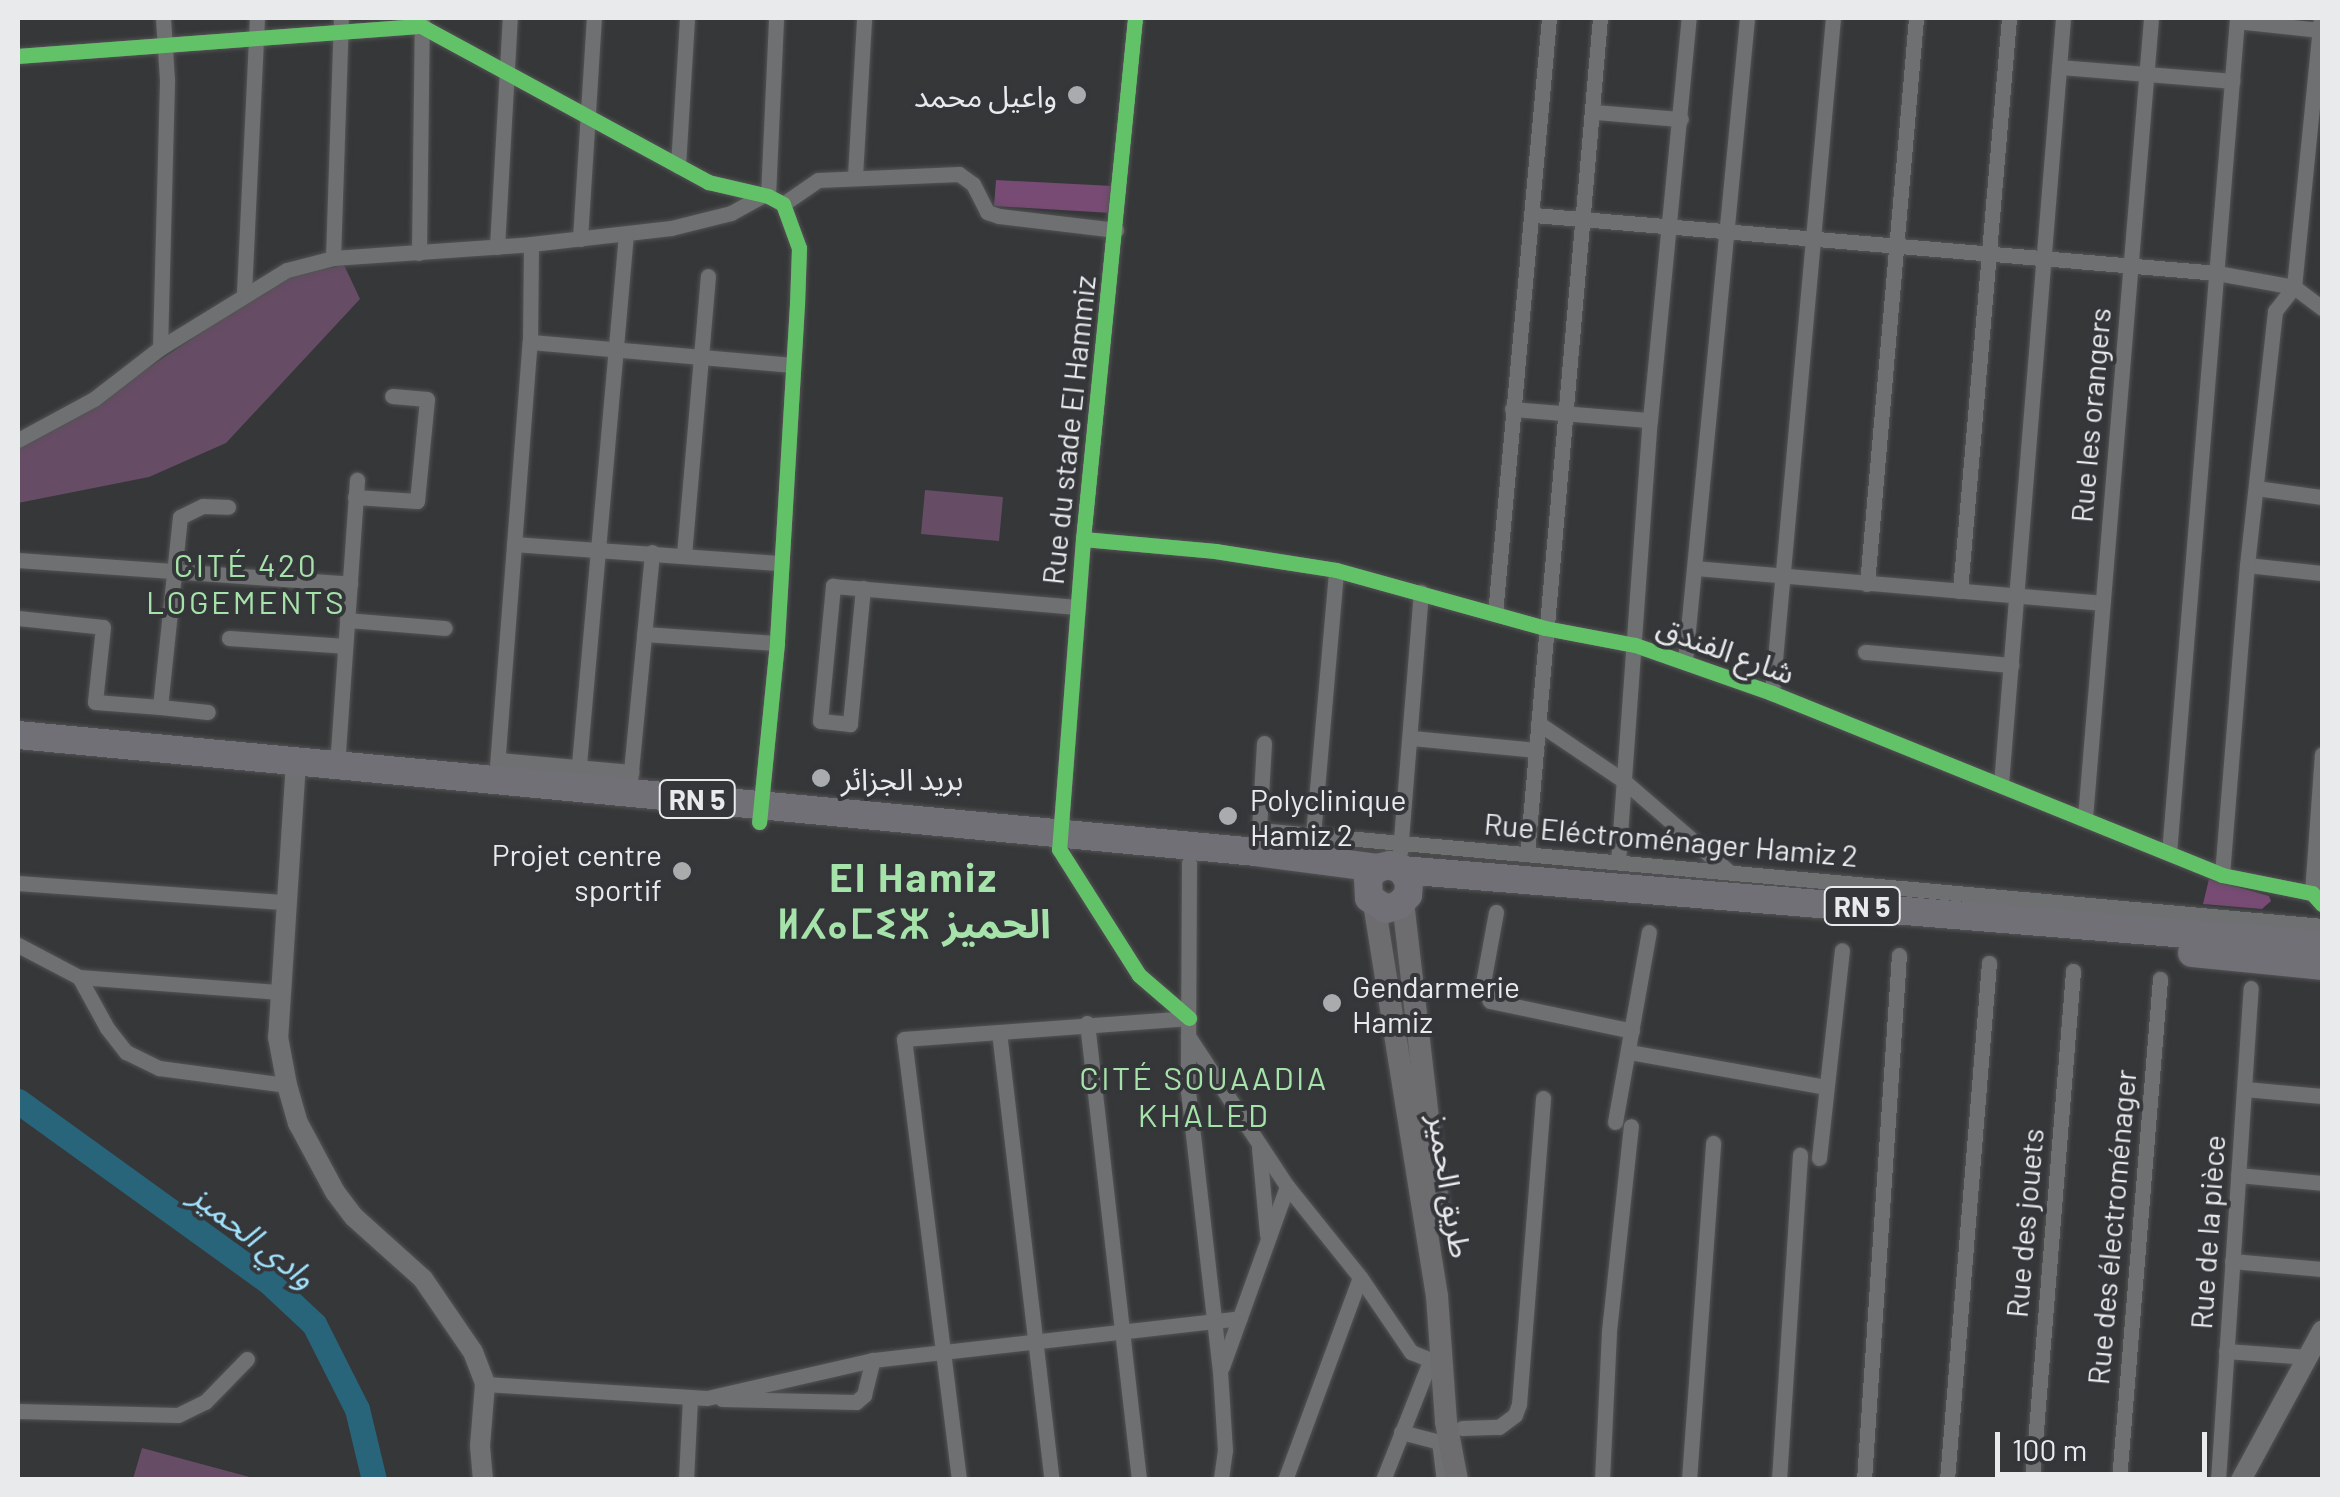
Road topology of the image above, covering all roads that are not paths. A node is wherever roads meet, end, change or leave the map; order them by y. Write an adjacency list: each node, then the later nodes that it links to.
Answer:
1 (162, 18): 23 (street)
2 (257, 18): 22 (street)
3 (510, 18): 26 (street)
4 (594, 18): 30 (street)
5 (687, 18): 32 (street)
6 (776, 18): 34 (street)
7 (864, 18): 33 (street)
8 (1135, 18): 38 (street, Rue du stade El Hammiz)
9 (1549, 18): 35 (street)
10 (1600, 18): 29 (street)
11 (1690, 18): 31 (street)
12 (1748, 18): 39 (street)
13 (1833, 18): 41 (street)
14 (1916, 18): 44 (street)
15 (2009, 18): 47 (street)
16 (2062, 18): 25 (street)
17 (2151, 18): 27 (street, Rue les orangers)
18 (2237, 19): 21 (street); 28 (street)
19 (422, 22): 20 (street); 26 (street); 46 (street)
20 (341, 24): 22 (street); 48 (street)
21 (2320, 24): 53 (street)
22 (257, 35): 23 (street); 54 (street)
23 (165, 43): 24 (street); 57 (street)
24 (18, 56)
25 (2059, 67): 27 (street); 49 (street)
26 (507, 73): 30 (street); 45 (street)
27 (2146, 75): 28 (street); 50 (street, Rue les orangers)
28 (2232, 81): 51 (street)
29 (1595, 112): 31 (street); 36 (street)
30 (588, 118): 32 (street); 42 (street)
31 (1681, 119): 37 (street)
32 (678, 166): 34 (street)
33 (855, 176): 34 (street); 38 (street)
34 (771, 198): 40 (street); 60 (street)
35 (1534, 216): 36 (street); 62 (street)
36 (1581, 220): 37 (street); 63 (street)
37 (1672, 227): 39 (street); 64 (street)
38 (1116, 230): 69 (street, Rue du stade El Hammiz)
39 (1727, 232): 41 (street); 77 (street)
40 (626, 234): 42 (street); 58 (street)
41 (1812, 239): 44 (street); 81 (street)
42 (580, 240): 43 (street)
43 (531, 244): 45 (street); 56 (street)
44 (1896, 246): 47 (street); 82 (street)
45 (498, 247): 46 (street)
46 (419, 253): 48 (street)
47 (1989, 254): 49 (street); 85 (street)
48 (333, 258): 54 (street)
49 (2043, 258): 50 (street); 87 (street)
50 (2130, 266): 51 (street); 88 (street, Rue les orangers)
51 (2217, 273): 53 (street); 125 (street)
52 (708, 276): 59 (street)
53 (2294, 287): 55 (street); 66 (street)
54 (244, 293): 57 (street)
55 (2322, 308)
56 (530, 342): 58 (street); 70 (street)
57 (160, 348): 65 (street)
58 (618, 350): 59 (street); 71 (street)
59 (703, 356): 60 (street); 73 (street)
60 (791, 365): 75 (street)
61 (392, 396): 83 (street)
62 (1512, 408): 63 (street); 90 (street)
63 (1564, 413): 64 (street); 94 (street)
64 (1650, 420): 98 (street)
65 (18, 440)
66 (2256, 488): 67 (street); 76 (street)
67 (2322, 497)
68 (228, 507): 79 (street)
69 (1083, 538): 78 (street, شارع الفندق); 89 (street, Rue du stade El Hammiz)
70 (514, 544): 71 (street); 115 (street)
71 (599, 549): 72 (street); 116 (street)
72 (652, 552): 73 (street); 95 (street)
73 (684, 555): 75 (street)
74 (18, 560): 79 (street)
75 (781, 563): 97 (street)
76 (2247, 564): 80 (street); 130 (street)
77 (1695, 568): 81 (street); 101 (street)
78 (1336, 570): 86 (street, شارع الفندق); 122 (street)
79 (173, 571): 83 (street); 104 (street)
80 (2322, 573)
81 (1781, 578): 82 (street); 103 (street)
82 (1867, 583): 85 (street)
83 (350, 584): 92 (street)
84 (863, 588): 84 (street); 89 (street)
85 (1960, 591): 87 (street)
86 (1421, 592): 90 (street, شارع الفندق); 108 (street)
87 (2016, 596): 88 (street); 102 (street)
88 (2103, 603): 121 (street, Rue les orangers)
89 (1078, 606): 123 (street, Rue du stade El Hammiz)
90 (1495, 614): 94 (street, شارع الفندق)
91 (18, 618): 104 (street)
92 (347, 620): 93 (street); 99 (street)
93 (445, 628)
94 (1545, 628): 98 (street, شارع الفندق); 106 (street)
95 (644, 634): 97 (street); 118 (street)
96 (229, 638): 99 (street)
97 (777, 643): 120 (street)
98 (1634, 645): 101 (street, شارع الفندق); 117 (street)
99 (346, 646): 113 (street)
100 (1865, 652): 102 (street)
101 (1684, 661): 103 (street, شارع الفندق)
102 (2011, 665): 119 (street)
103 (1772, 694): 119 (street, شارع الفندق)
104 (160, 707): 105 (street)
105 (208, 712)
106 (1538, 723): 110 (street); 117 (street)
107 (18, 735): 114 (highway, RN 5)
108 (1412, 738): 110 (street); 132 (street)
109 (1264, 743): 122 (street)
110 (1536, 750): 126 (street)
111 (18, 752): 114 (highway, RN 5)
112 (2322, 754): 133 (street)
113 (338, 766): 114 (highway, RN 5); 115 (highway, RN 5)
114 (295, 769): 120 (highway, RN 5); 134 (street)
115 (497, 769): 116 (highway, RN 5)
116 (578, 777): 118 (highway, RN 5)
117 (1624, 781): 127 (street); 129 (street)
118 (630, 782): 120 (highway, RN 5)
119 (2001, 784): 121 (street, شارع الفندق)
120 (759, 814): 123 (highway, RN 5)
121 (2085, 818): 125 (street, شارع الفندق)
122 (1313, 834): 124 (street, Rue Eléctroménager Hamiz 2); 132 (street, Rue Eléctroménager Hamiz 2)
123 (1059, 842): 124 (highway, RN 5); 128 (highway, RN 5); 149 (street)
124 (1256, 852): 132 (highway, RN 5)
125 (2169, 853): 130 (street, شارع الفندق)
126 (1527, 854): 127 (street, Rue Eléctroménager Hamiz 2); 132 (street, Rue Eléctroménager Hamiz 2)
127 (1618, 862): 129 (street, Rue Eléctroménager Hamiz 2)
128 (1189, 863): 132 (highway, RN 5); 149 (street)
129 (1729, 872): 136 (street, Rue Eléctroménager Hamiz 2)
130 (2222, 876): 133 (street, شارع الفندق)
131 (18, 883): 134 (street)
132 (1387, 885): 138 (highway, RN 5); 143 (highway, RN 5); 181 (main road, طريق الحميز); 187 (main road, طريق الحميز)
133 (2317, 898)
134 (285, 902): 148 (street)
135 (1496, 912): 151 (street)
136 (2322, 926)
137 (1649, 932): 151 (street)
138 (2322, 945)
139 (18, 946): 145 (street)
140 (1842, 950): 156 (street)
141 (1899, 955): 202 (street)
142 (1989, 963): 203 (street)
143 (2322, 966)
144 (2073, 971): 204 (street, Rue des jouets)
145 (79, 978): 148 (street); 155 (street)
146 (2160, 980): 205 (street, Rue des électroménager)
147 (2251, 988): 157 (street, Rue de la pièce)
148 (280, 992): 155 (street)
149 (1189, 1018): 150 (street); 153 (street)
150 (1087, 1023): 152 (street); 174 (street)
151 (1632, 1031): 154 (street)
152 (999, 1032): 175 (street); 177 (street)
153 (1188, 1036): 161 (street); 172 (street)
154 (1629, 1052): 156 (street); 199 (street)
155 (287, 1086): 183 (street)
156 (1825, 1087): 163 (street)
157 (2245, 1089): 158 (street); 164 (street, Rue de la pièce)
158 (2322, 1096)
159 (1543, 1098): 187 (street)
160 (1714, 1143): 200 (street)
161 (1259, 1144): 166 (street); 167 (street)
162 (1800, 1155): 201 (street)
163 (1819, 1158)
164 (2238, 1175): 165 (street); 168 (street, Rue de la pièce)
165 (2322, 1183)
166 (1287, 1186): 167 (street); 170 (street)
167 (1268, 1238): 171 (street)
168 (2232, 1262): 169 (street); 176 (street, Rue de la pièce)
169 (2322, 1269)
170 (1360, 1277): 181 (street); 194 (street)
171 (1240, 1318): 172 (street); 182 (street)
172 (1213, 1321): 174 (street); 182 (street)
173 (2322, 1331): 178 (street)
174 (1120, 1333): 175 (street); 192 (street)
175 (1035, 1342): 177 (street); 191 (street)
176 (2226, 1350): 178 (street); 206 (street, Rue de la pièce)
177 (944, 1354): 180 (street); 190 (street)
178 (2308, 1357): 207 (street)
179 (247, 1359): 185 (street)
180 (873, 1360): 184 (street); 184 (street)
181 (1436, 1363): 186 (street); 187 (main road, طريق الحميز)
182 (1220, 1371): 193 (street)
183 (485, 1384): 184 (street); 188 (street)
184 (698, 1398): 189 (street)
185 (18, 1411)
186 (1402, 1432): 187 (street); 195 (street)
187 (1451, 1438): 196 (street); 197 (main road, طريق الحميز); 198 (main road, طريق الحميز)
188 (483, 1480)
189 (686, 1480)
190 (959, 1480)
191 (1052, 1480)
192 (1139, 1480)
193 (1221, 1480)
194 (1285, 1480)
195 (1383, 1480)
196 (1444, 1480)
197 (1457, 1480)
198 (1471, 1480)
199 (1602, 1480)
200 (1689, 1480)
201 (1779, 1480)
202 (1864, 1480)
203 (1947, 1480)
204 (2032, 1480)
205 (2118, 1480)
206 (2218, 1480)
207 (2240, 1480)

